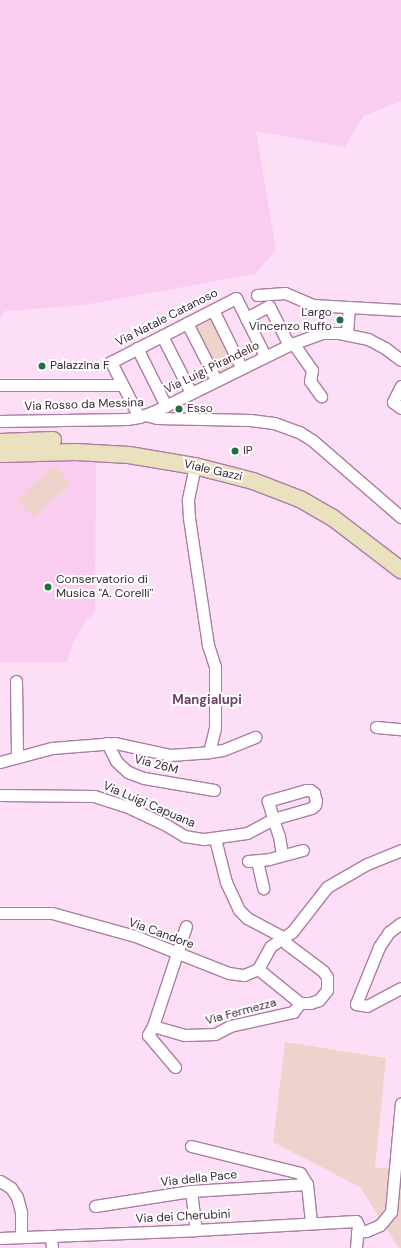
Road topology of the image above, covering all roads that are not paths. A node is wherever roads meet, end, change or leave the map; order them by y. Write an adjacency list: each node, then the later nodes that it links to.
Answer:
1 (257, 295): 2 (street)
2 (349, 307): 4 (street); 7 (street)
3 (213, 310): 5 (street, Via Natale Catanoso); 6 (street, Via Natale Catanoso); 13 (street)
4 (401, 310)
5 (246, 318): 9 (street); 11 (street)
6 (187, 323): 8 (street, Via Natale Catanoso); 14 (street)
7 (346, 334): 9 (street, Via Luigi Pirandello); 12 (street, Via Luigi Pirandello)
8 (162, 336): 10 (street, Via Natale Catanoso); 18 (street)
9 (291, 344): 11 (street, Via Luigi Pirandello); 19 (street)
10 (137, 348): 15 (street, Via Natale Catanoso); 20 (street)
11 (265, 356): 13 (street, Via Luigi Pirandello)
12 (401, 360)
13 (241, 367): 14 (street, Via Luigi Pirandello)
14 (216, 380): 18 (street, Via Luigi Pirandello)
15 (122, 385): 16 (street); 22 (street)
16 (0, 386)
17 (401, 386): 21 (street)
18 (191, 393): 20 (street, Via Luigi Pirandello)
19 (321, 396)
20 (166, 406): 22 (street, Via Luigi Pirandello)
21 (401, 408)
22 (142, 416): 23 (street, Via Rosso da Messina); 27 (street, Via Rosso da Messina)
23 (0, 421)
24 (0, 442): 28 (main road, Viale Gazzi)
25 (0, 454): 26 (main road, Viale Gazzi)
26 (195, 466): 29 (main road, Viale Gazzi); 35 (street)
27 (401, 517)
28 (401, 556)
29 (401, 570)
30 (16, 681): 36 (street)
31 (376, 727): 32 (street)
32 (401, 729)
33 (256, 737): 35 (street)
34 (107, 743): 35 (street); 36 (street); 38 (street, Via 26M)
35 (209, 752)
36 (17, 757): 37 (street)
37 (0, 762)
38 (214, 790)
39 (0, 795): 41 (street, Via Luigi Capuana)
40 (273, 819): 40 (street, Via Luigi Capuana); 41 (street, Via Luigi Capuana); 44 (street)
41 (215, 839): 49 (street, Via Fermezza)
42 (303, 850): 44 (street)
43 (401, 850): 49 (street)
44 (282, 855): 45 (street)
45 (263, 888)
46 (0, 913): 50 (street, Via Candore)
47 (401, 923): 52 (street)
48 (186, 926): 50 (street)
49 (282, 939): 51 (street); 53 (street, Via Fermezza)
50 (176, 953): 51 (street, Via Candore); 54 (street)
51 (258, 969): 53 (street)
52 (401, 988)
53 (300, 1003): 54 (street, Via Fermezza)
54 (153, 1026): 55 (street)
55 (175, 1067)
56 (401, 1103): 64 (street)
57 (191, 1146): 59 (street)
58 (0, 1181): 66 (street)
59 (307, 1184): 60 (street, Via della Pace); 62 (street)
60 (191, 1191): 61 (street, Via della Pace); 63 (street)
61 (95, 1206)
62 (311, 1223): 63 (street, Via dei Cherubini); 64 (street, Via dei Cherubini)
63 (196, 1230): 65 (street, Via dei Cherubini)
64 (357, 1232): 69 (street)
65 (51, 1236): 66 (street, Via dei Cherubini); 68 (street)
66 (21, 1237): 67 (street, Via dei Cherubini)
67 (0, 1238)
68 (52, 1248)
69 (356, 1248)

